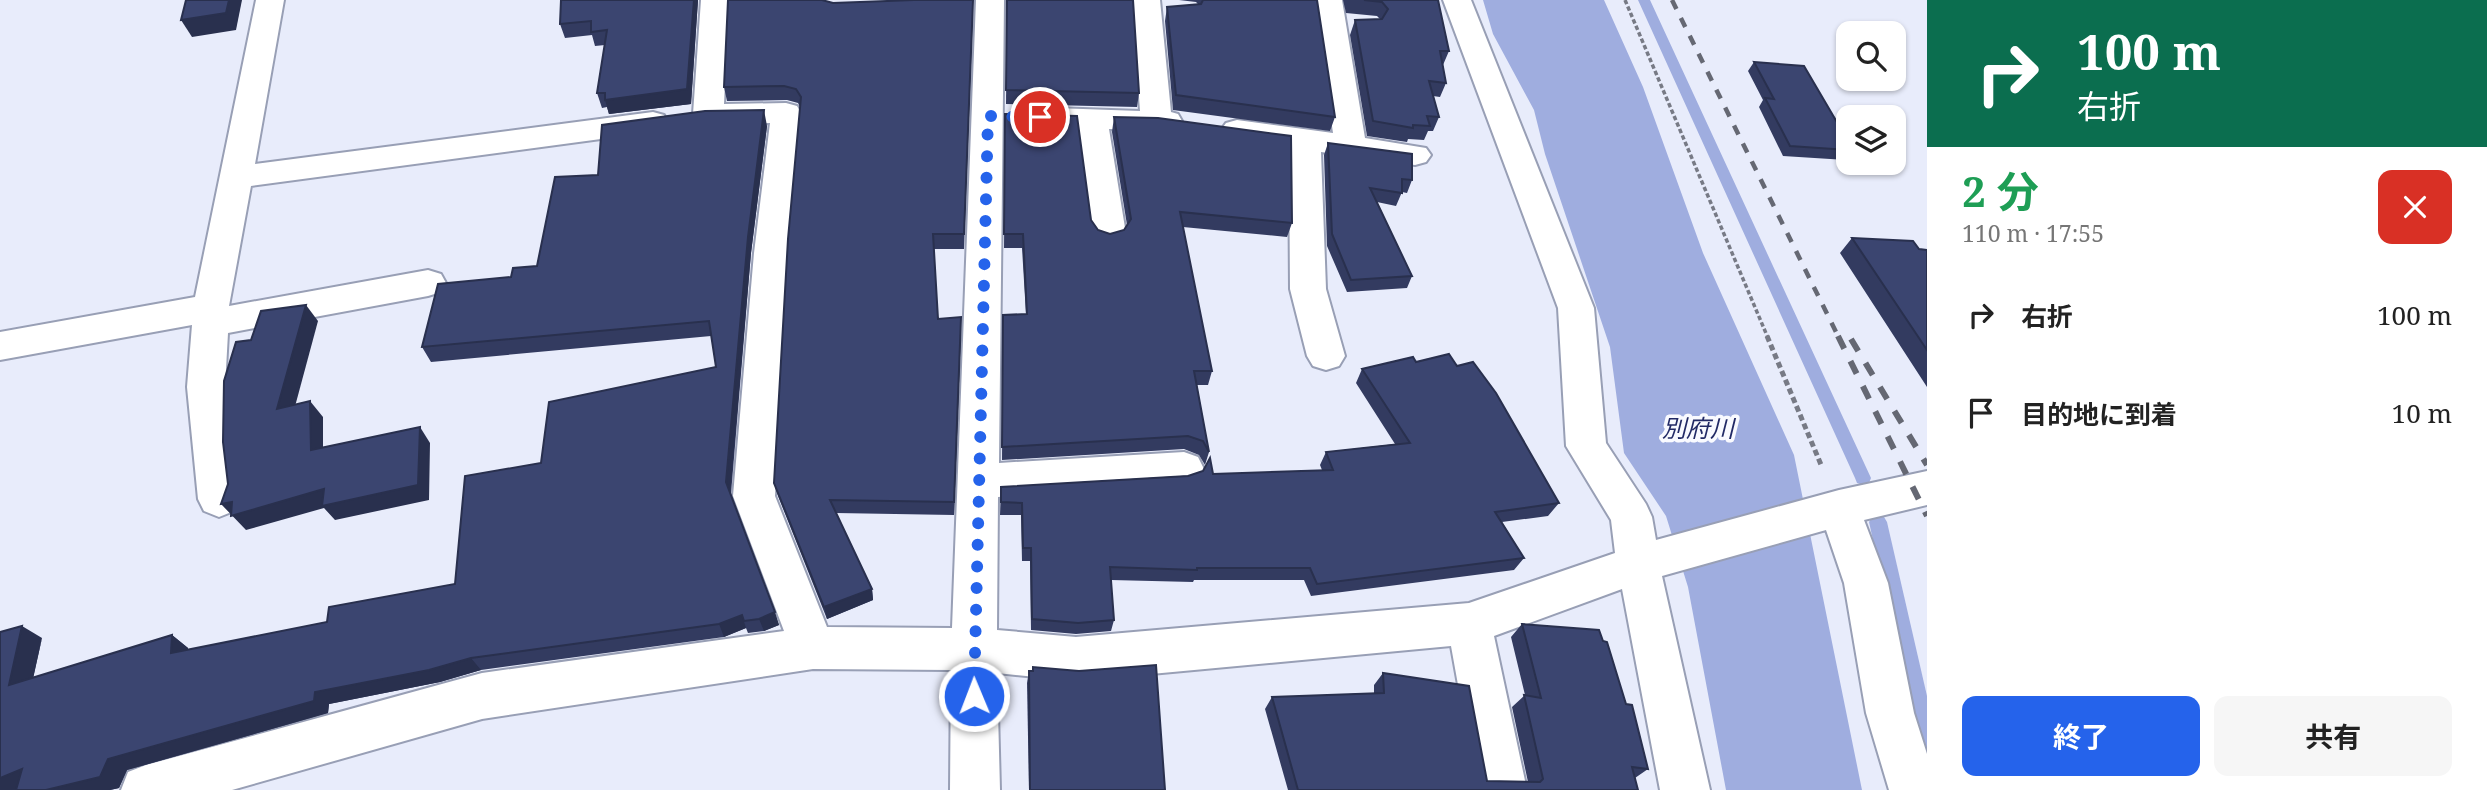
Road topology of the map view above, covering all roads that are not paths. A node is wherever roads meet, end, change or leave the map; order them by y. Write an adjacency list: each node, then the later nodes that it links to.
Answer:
1 (270, 0): 14 (street)
2 (715, 0): 7 (street)
3 (1457, 0): 25 (street)
4 (982, 1): 8 (street)
5 (1156, 7): 10 (street)
6 (1338, 16): 12 (street)
7 (708, 114): 14 (street); 27 (street)
8 (988, 116): 9 (street); 21 (street)
9 (1092, 117): 10 (street); 15 (street)
10 (1156, 120): 11 (street)
11 (1305, 139): 12 (street); 19 (street)
12 (1351, 146): 13 (street)
13 (1415, 155)
14 (236, 177): 17 (street)
15 (1109, 234)
16 (428, 283): 17 (street)
17 (211, 316): 18 (street); 23 (street)
18 (0, 346)
19 (1326, 356)
20 (1184, 469): 21 (street)
21 (978, 481): 28 (street)
22 (1927, 488): 24 (street)
23 (219, 499)
24 (1839, 508): 25 (street); 33 (street)
25 (1637, 564): 26 (street); 32 (street)
26 (1469, 624): 28 (street); 31 (street)
27 (813, 648): 28 (street); 29 (street)
28 (974, 649): 30 (street)
29 (146, 790)
30 (975, 790)
31 (1502, 790)
32 (1685, 790)
33 (1914, 790)

